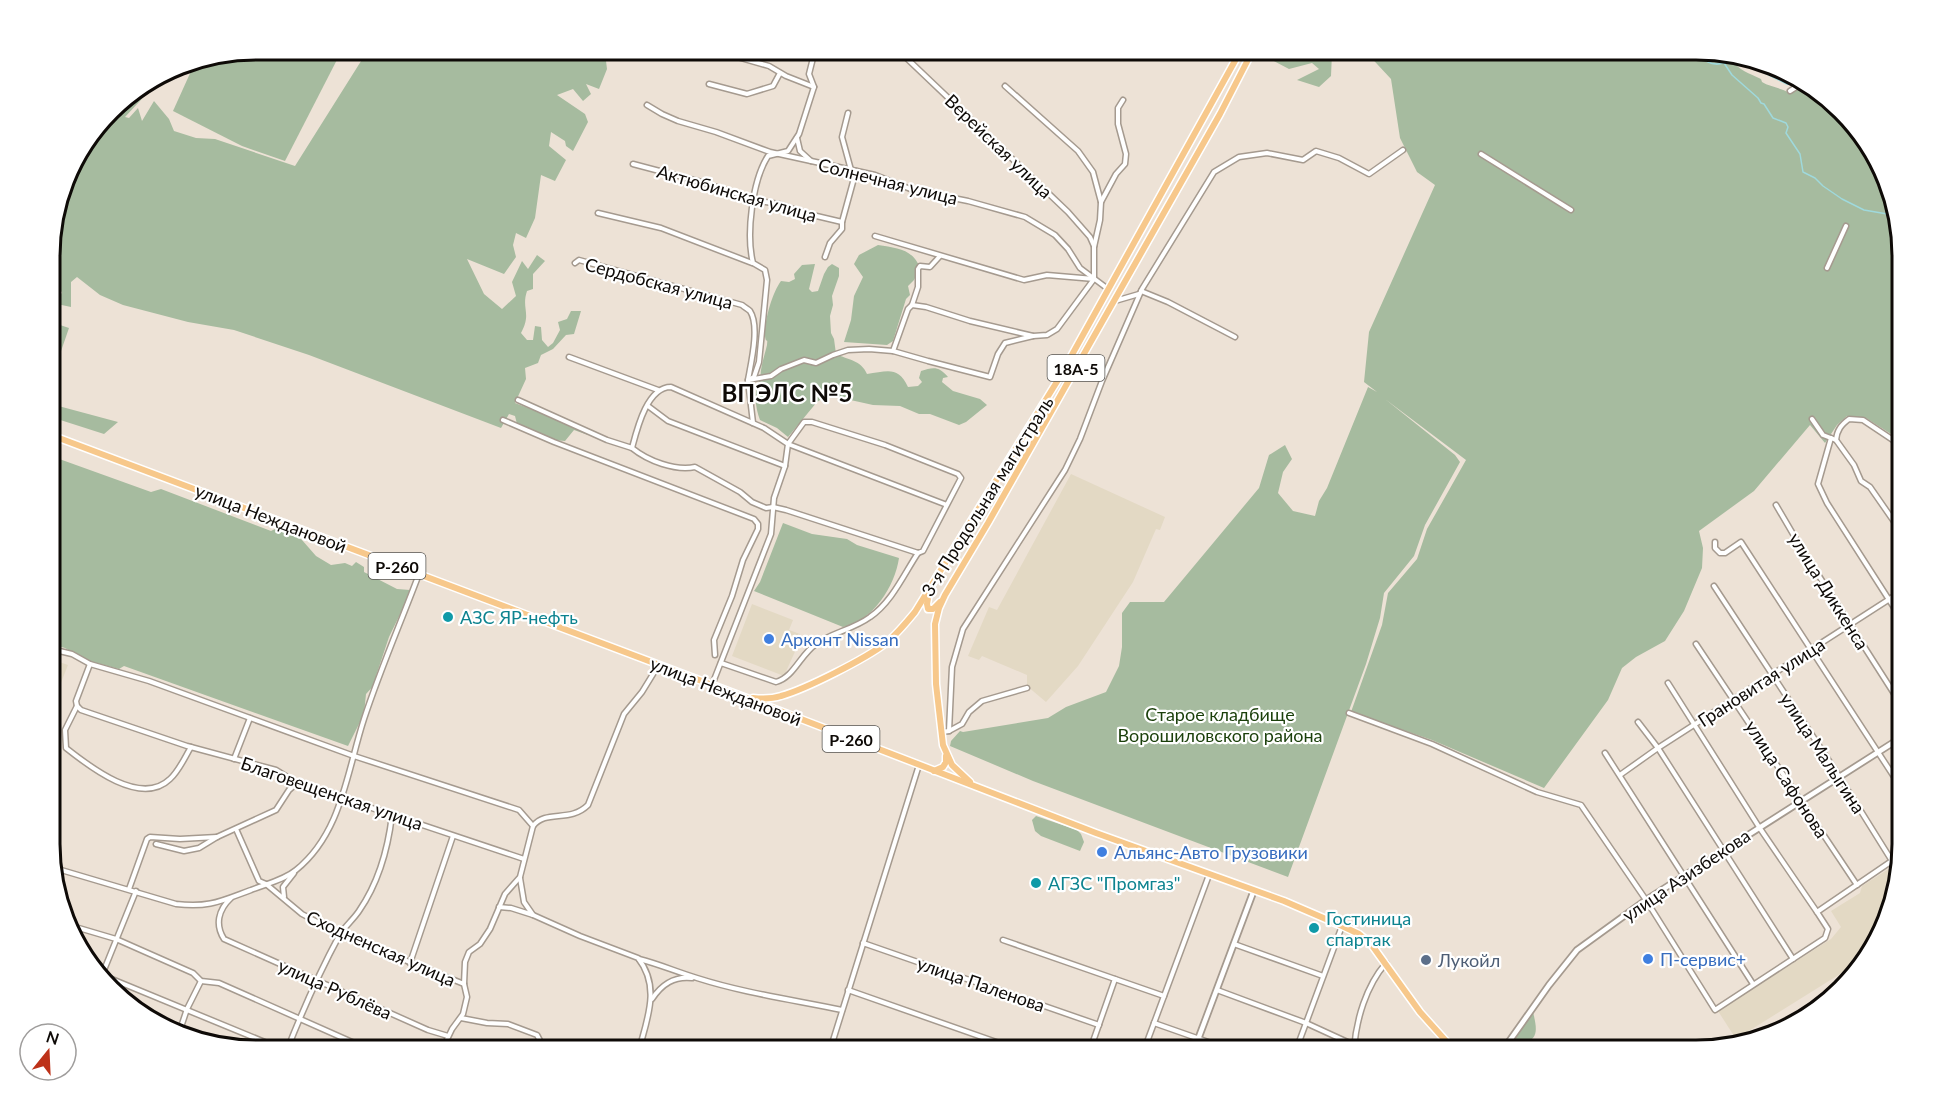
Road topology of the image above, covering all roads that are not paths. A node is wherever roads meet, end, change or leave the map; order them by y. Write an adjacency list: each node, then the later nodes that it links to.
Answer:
1 (748, 60): 6 (street)
2 (812, 60): 9 (street)
3 (908, 60): 30 (street, Верейская улица)
4 (1236, 60): 37 (highway, 3-я Продольная магистраль / 18А-5)
5 (1248, 60): 39 (highway, 3-я Продольная магистраль / 18А-5)
6 (780, 73): 7 (street); 9 (street)
7 (709, 84)
8 (1005, 86): 24 (street)
9 (814, 87): 15 (street)
10 (1796, 87): 11 (street)
11 (1790, 91)
12 (1124, 100): 24 (street)
13 (648, 105): 17 (street, Солнечная улица)
14 (848, 113): 21 (street)
15 (797, 136): 17 (street); 19 (street)
16 (1403, 150): 38 (street)
17 (777, 154): 19 (street, Солнечная улица); 23 (street)
18 (1481, 154): 25 (street)
19 (812, 161): 21 (street, Солнечная улица)
20 (633, 164): 23 (street, Актюбинская улица)
21 (851, 170): 22 (street, Солнечная улица)
22 (856, 171): 27 (street); 36 (street, Солнечная улица)
23 (754, 199): 27 (street, Актюбинская улица); 34 (street)
24 (1101, 201): 30 (street)
25 (1571, 210)
26 (598, 213): 34 (street)
27 (842, 222): 32 (street)
28 (1846, 226): 35 (street)
29 (875, 236): 31 (street)
30 (1094, 247): 36 (street)
31 (940, 256): 36 (street); 40 (street)
32 (825, 257)
33 (575, 263): 45 (street, Сердобская улица)
34 (753, 263): 45 (street)
35 (1827, 268)
36 (1094, 279): 37 (street, Солнечная улица); 41 (street)
37 (1108, 289): 65 (highway, 3-я Продольная магистраль / 18А-5)
38 (1140, 293): 39 (street); 42 (street); 95 (street)
39 (1114, 301): 67 (highway, 3-я Продольная магистраль / 18А-5)
40 (912, 305): 41 (street); 43 (street)
41 (1033, 336): 43 (street)
42 (1235, 337)
43 (893, 351): 45 (street)
44 (569, 357): 46 (street)
45 (748, 380): 51 (street, Сердобская улица)
46 (659, 390): 48 (street); 51 (street)
47 (518, 400): 56 (street)
48 (648, 406): 56 (street); 57 (street)
49 (1812, 419): 54 (street)
50 (503, 420): 77 (street)
51 (753, 423): 55 (street)
52 (60, 438): 64 (highway, улица Неждановой / Р-260)
53 (1892, 439): 54 (street)
54 (1833, 440): 61 (street); 69 (street)
55 (788, 444): 57 (street); 58 (street); 58 (street)
56 (632, 448): 60 (street)
57 (785, 465): 60 (street)
58 (947, 505): 63 (street)
59 (1776, 505): 73 (street, улица Диккенса)
60 (773, 507): 63 (street); 78 (street)
61 (1892, 519)
62 (1715, 542): 75 (street)
63 (918, 553): 78 (street)
64 (419, 574): 80 (highway, улица Неждановой / Р-260); 103 (street)
65 (931, 586): 67 (highway); 71 (highway, 3-я Продольная магистраль / 18А-5)
66 (1714, 586): 81 (street, улица Малыгина)
67 (945, 595): 72 (highway, 3-я Продольная магистраль / 18А-5)
68 (1892, 597): 69 (street, Грановитая улица)
69 (1888, 600): 70 (street); 73 (street, Грановитая улица)
70 (1892, 606)
71 (915, 612): 72 (highway); 86 (highway, 3-я Продольная магистраль / 18А-5)
72 (935, 624): 96 (highway, 3-я Продольная магистраль / 18А-5)
73 (1850, 626): 75 (street, Грановитая улица); 85 (street, улица Диккенса)
74 (1696, 644): 88 (street, улица Сафонова)
75 (1811, 650): 81 (street, Грановитая улица); 100 (street)
76 (60, 651): 79 (street)
77 (715, 655)
78 (721, 663): 83 (street)
79 (90, 664): 89 (street); 92 (street)
80 (658, 666): 83 (highway, улица Неждановой / Р-260); 115 (street)
81 (1772, 675): 88 (street, Грановитая улица); 109 (street, улица Малыгина)
82 (1668, 683): 94 (street)
83 (712, 686): 87 (highway, улица Неждановой / Р-260)
84 (1028, 688): 95 (street)
85 (1892, 691)
86 (792, 693): 87 (highway, 3-я Продольная магистраль / 18А-5); 90 (highway)
87 (744, 697): 90 (highway, улица Неждановой / Р-260)
88 (1734, 700): 94 (street, Грановитая улица); 113 (street, улица Сафонова)
89 (76, 704): 98 (street, Благовещенская улица); 98 (street)
90 (784, 712): 105 (highway, улица Неждановой / Р-260)
91 (1349, 712): 138 (street)
92 (250, 717): 103 (street); 104 (street)
93 (1638, 722): 99 (street)
94 (1694, 725): 99 (street, Грановитая улица); 116 (street)
95 (950, 731): 96 (street)
96 (941, 732): 102 (highway, 3-я Продольная магистраль / 18А-5)
97 (1892, 743): 100 (main road, улица Азизбекова)
98 (191, 747): 104 (street, Благовещенская улица)
99 (1658, 748): 108 (street, Грановитая улица); 123 (street)
100 (1878, 752): 107 (street); 109 (main road, улица Азизбекова)
101 (1605, 753): 108 (street)
102 (946, 754): 106 (highway); 111 (highway)
103 (354, 756): 112 (street); 115 (street)
104 (234, 759): 110 (street, Благовещенская улица)
105 (919, 765): 106 (highway, улица Неждановой / Р-260); 149 (street)
106 (933, 771): 111 (highway, улица Неждановой / Р-260)
107 (1892, 774)
108 (1620, 775): 129 (street)
109 (1839, 776): 113 (main road, улица Азизбекова); 125 (street, улица Малыгина)
110 (297, 783): 112 (street, Благовещенская улица); 117 (street)
111 (975, 786): 128 (highway, улица Неждановой / Р-260)
112 (342, 798): 114 (street, Благовещенская улица); 127 (street)
113 (1801, 800): 116 (main road, улица Азизбекова); 132 (street, улица Сафонова)
114 (392, 815): 118 (street, Благовещенская улица); 146 (street)
115 (533, 826): 124 (street)
116 (1759, 827): 123 (main road, улица Азизбекова); 142 (street)
117 (236, 829): 119 (street); 131 (street, Сходненская улица)
118 (453, 836): 124 (street, Благовещенская улица); 153 (street)
119 (217, 837): 120 (street); 122 (street)
120 (204, 838): 122 (street); 133 (street)
121 (156, 844): 122 (street)
122 (207, 844)
123 (1722, 851): 129 (main road, улица Азизбекова); 152 (street)
124 (524, 860): 130 (street)
125 (1892, 861): 132 (street)
126 (62, 870): 133 (street)
127 (295, 870): 131 (street); 137 (street)
128 (1209, 875): 134 (highway, улица Неждановой / Р-260); 166 (street)
129 (1683, 876): 138 (main road, улица Азизбекова); 163 (street)
130 (520, 877): 139 (street); 140 (street)
131 (266, 884): 136 (street); 137 (street, Сходненская улица)
132 (1857, 885): 142 (street)
133 (129, 889): 135 (street)
134 (1254, 890): 144 (highway, улица Неждановой / Р-260); 150 (main road)
135 (136, 891): 136 (street); 147 (street)
136 (233, 897): 161 (street, улица Рублёва)
137 (284, 898): 146 (street, Сходненская улица)
138 (1646, 900): 163 (street); 193 (main road, улица Азизбекова)
139 (524, 902): 141 (street); 143 (street)
140 (499, 907): 141 (street); 162 (street)
141 (517, 910): 143 (street)
142 (1817, 912): 152 (street)
143 (534, 915): 151 (street)
144 (1342, 926): 154 (highway, улица Неждановой / Р-260); 156 (street)
145 (79, 928): 147 (street)
146 (340, 934): 153 (street, Сходненская улица); 161 (street)
147 (116, 939): 155 (street); 160 (street)
148 (1003, 940): 158 (street)
149 (863, 943): 164 (street); 175 (street, улица Паленова)
150 (1234, 944): 156 (street); 165 (main road)
151 (638, 958): 157 (street); 167 (street)
152 (1793, 959): 163 (street)
153 (410, 963): 162 (street, Сходненская улица)
154 (1386, 963): 191 (street); 192 (highway, улица Неждановой / Р-260)
155 (105, 968)
156 (1323, 976): 173 (street)
157 (696, 978): 167 (street); 169 (street)
158 (1115, 979): 166 (street); 175 (street)
159 (115, 980): 168 (street)
160 (201, 981): 168 (street); 171 (street)
161 (317, 982): 171 (street); 176 (street, улица Рублёва)
162 (464, 984): 170 (street)
163 (1753, 984)
164 (848, 990): 169 (street); 185 (street)
165 (1216, 990): 173 (street); 177 (main road)
166 (1164, 996): 172 (street)
167 (652, 999): 183 (street)
168 (187, 1009): 174 (street); 178 (street)
169 (842, 1010): 184 (street)
170 (460, 1017): 176 (street); 182 (street)
171 (300, 1018): 179 (street); 180 (street)
172 (1154, 1023): 177 (street); 187 (street)
173 (1306, 1023): 189 (street); 190 (street)
174 (182, 1025)
175 (1099, 1025): 186 (street)
176 (448, 1036): 181 (street)
177 (1199, 1038): 188 (street)
178 (261, 1040)
179 (290, 1040)
180 (348, 1040)
181 (446, 1040)
182 (540, 1040)
183 (642, 1040)
184 (833, 1040)
185 (990, 1040)
186 (1094, 1040)
187 (1148, 1040)
188 (1204, 1040)
189 (1300, 1040)
190 (1340, 1040)
191 (1355, 1040)
192 (1445, 1040)
193 (1510, 1040)

